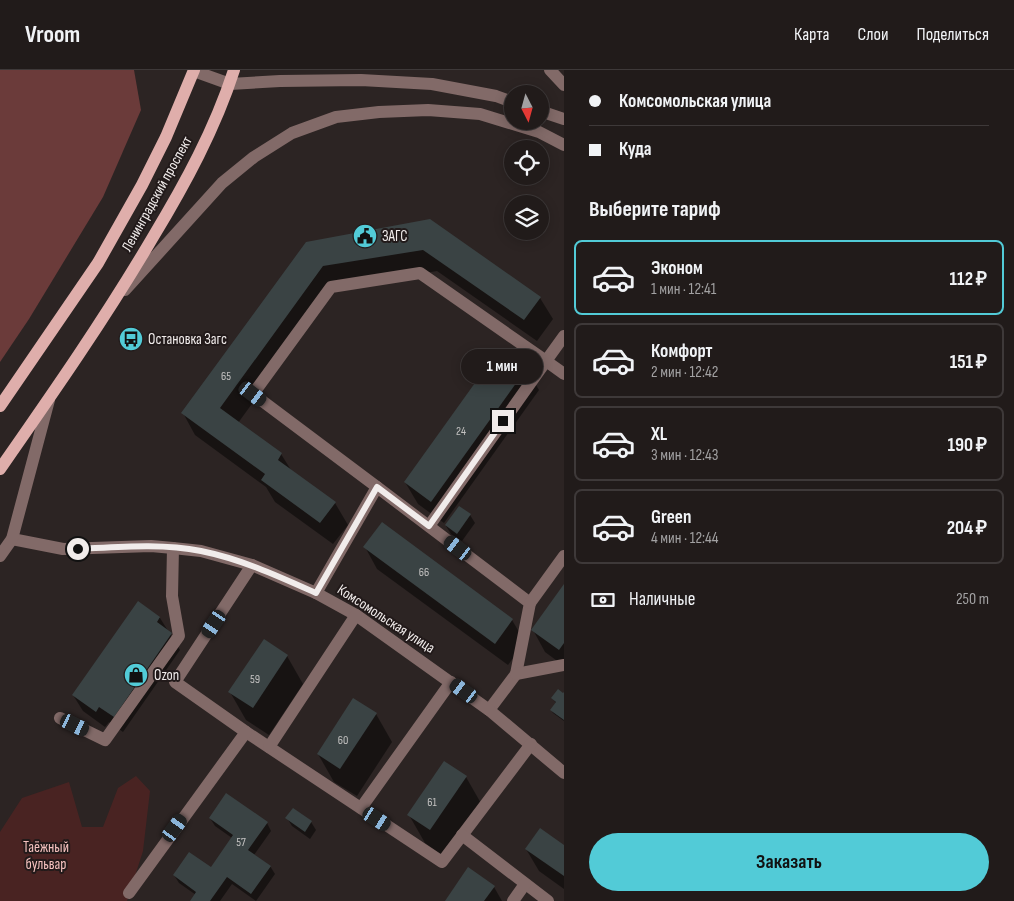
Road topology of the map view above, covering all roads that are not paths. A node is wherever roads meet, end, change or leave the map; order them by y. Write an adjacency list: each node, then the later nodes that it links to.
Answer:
1 (234, 70): 4 (main road)
2 (550, 70): 5 (street)
3 (194, 71): 4 (street, Ленинградский проспект); 15 (main road, Ленинградский проспект)
4 (230, 84): 6 (street); 10 (main road, Ленинградский проспект)
5 (564, 85)
6 (504, 99)
7 (549, 114): 8 (street)
8 (563, 119)
9 (564, 145): 10 (street)
10 (116, 299): 14 (main road, Ленинградский проспект)
11 (564, 336): 12 (street)
12 (546, 361): 13 (street); 17 (street); 18 (street)
13 (564, 374)
14 (50, 396): 16 (main road, Ленинградский проспект); 19 (street)
15 (0, 406)
16 (0, 469)
17 (377, 487): 18 (street); 24 (street)
18 (429, 526): 25 (street)
19 (12, 539): 20 (street, Комсомольская улица); 21 (street)
20 (173, 548): 23 (street, Комсомольская улица); 31 (street)
21 (0, 556)
22 (564, 556): 25 (street)
23 (252, 565): 24 (street, Комсомольская улица); 32 (street)
24 (316, 593): 26 (street, Комсомольская улица)
25 (530, 603): 28 (street)
26 (356, 615): 29 (street, Комсомольская улица); 34 (street)
27 (564, 665): 28 (street)
28 (516, 674): 30 (street)
29 (451, 682): 30 (street, Комсомольская улица); 36 (street)
30 (489, 710): 33 (street, Комсомольская улица)
31 (60, 718)
32 (246, 732): 34 (street); 39 (street)
33 (531, 744): 35 (street, Комсомольская улица); 37 (street)
34 (269, 746): 36 (street)
35 (564, 773)
36 (361, 808): 37 (street)
37 (462, 835): 38 (street)
38 (525, 884): 40 (street); 41 (street)
39 (129, 893)
40 (514, 901)
41 (548, 901)

